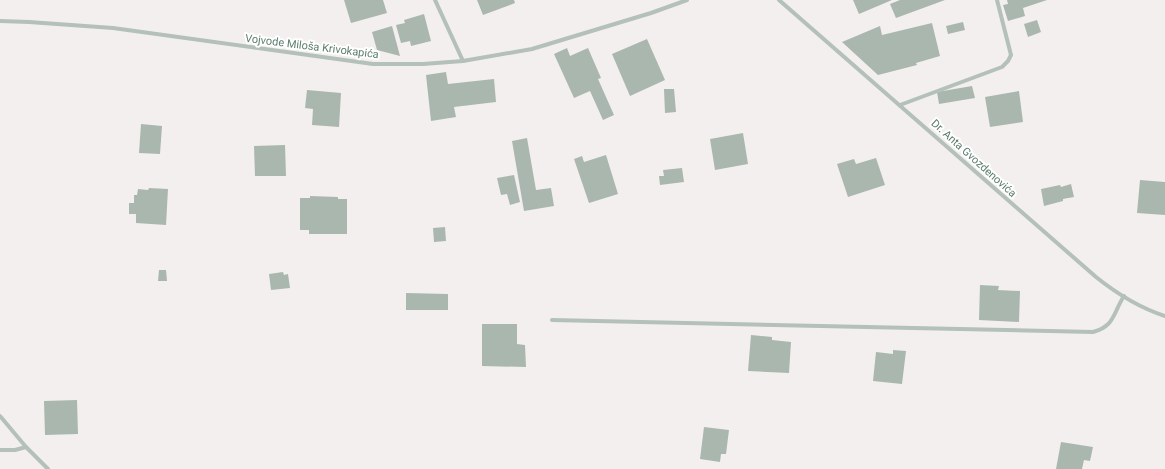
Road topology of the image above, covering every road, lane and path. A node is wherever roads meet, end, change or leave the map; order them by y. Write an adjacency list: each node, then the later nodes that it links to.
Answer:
1 (435, 0): 6 (street)
2 (687, 0): 6 (street, Vojvode Miloša Krivokapića)
3 (779, 0): 7 (street, Dr. Anta Gvozdenovića)
4 (997, 0): 7 (street)
5 (0, 21): 6 (street, Vojvode Miloša Krivokapića)
6 (462, 61)
7 (900, 105): 8 (street, Dr. Anta Gvozdenovića)
8 (1124, 296): 9 (street, Dr. Anta Gvozdenovića); 10 (street)
9 (1165, 316)
10 (552, 320)
11 (0, 416): 12 (street)
12 (26, 447): 13 (street); 14 (street)
13 (0, 450)
14 (48, 469)

